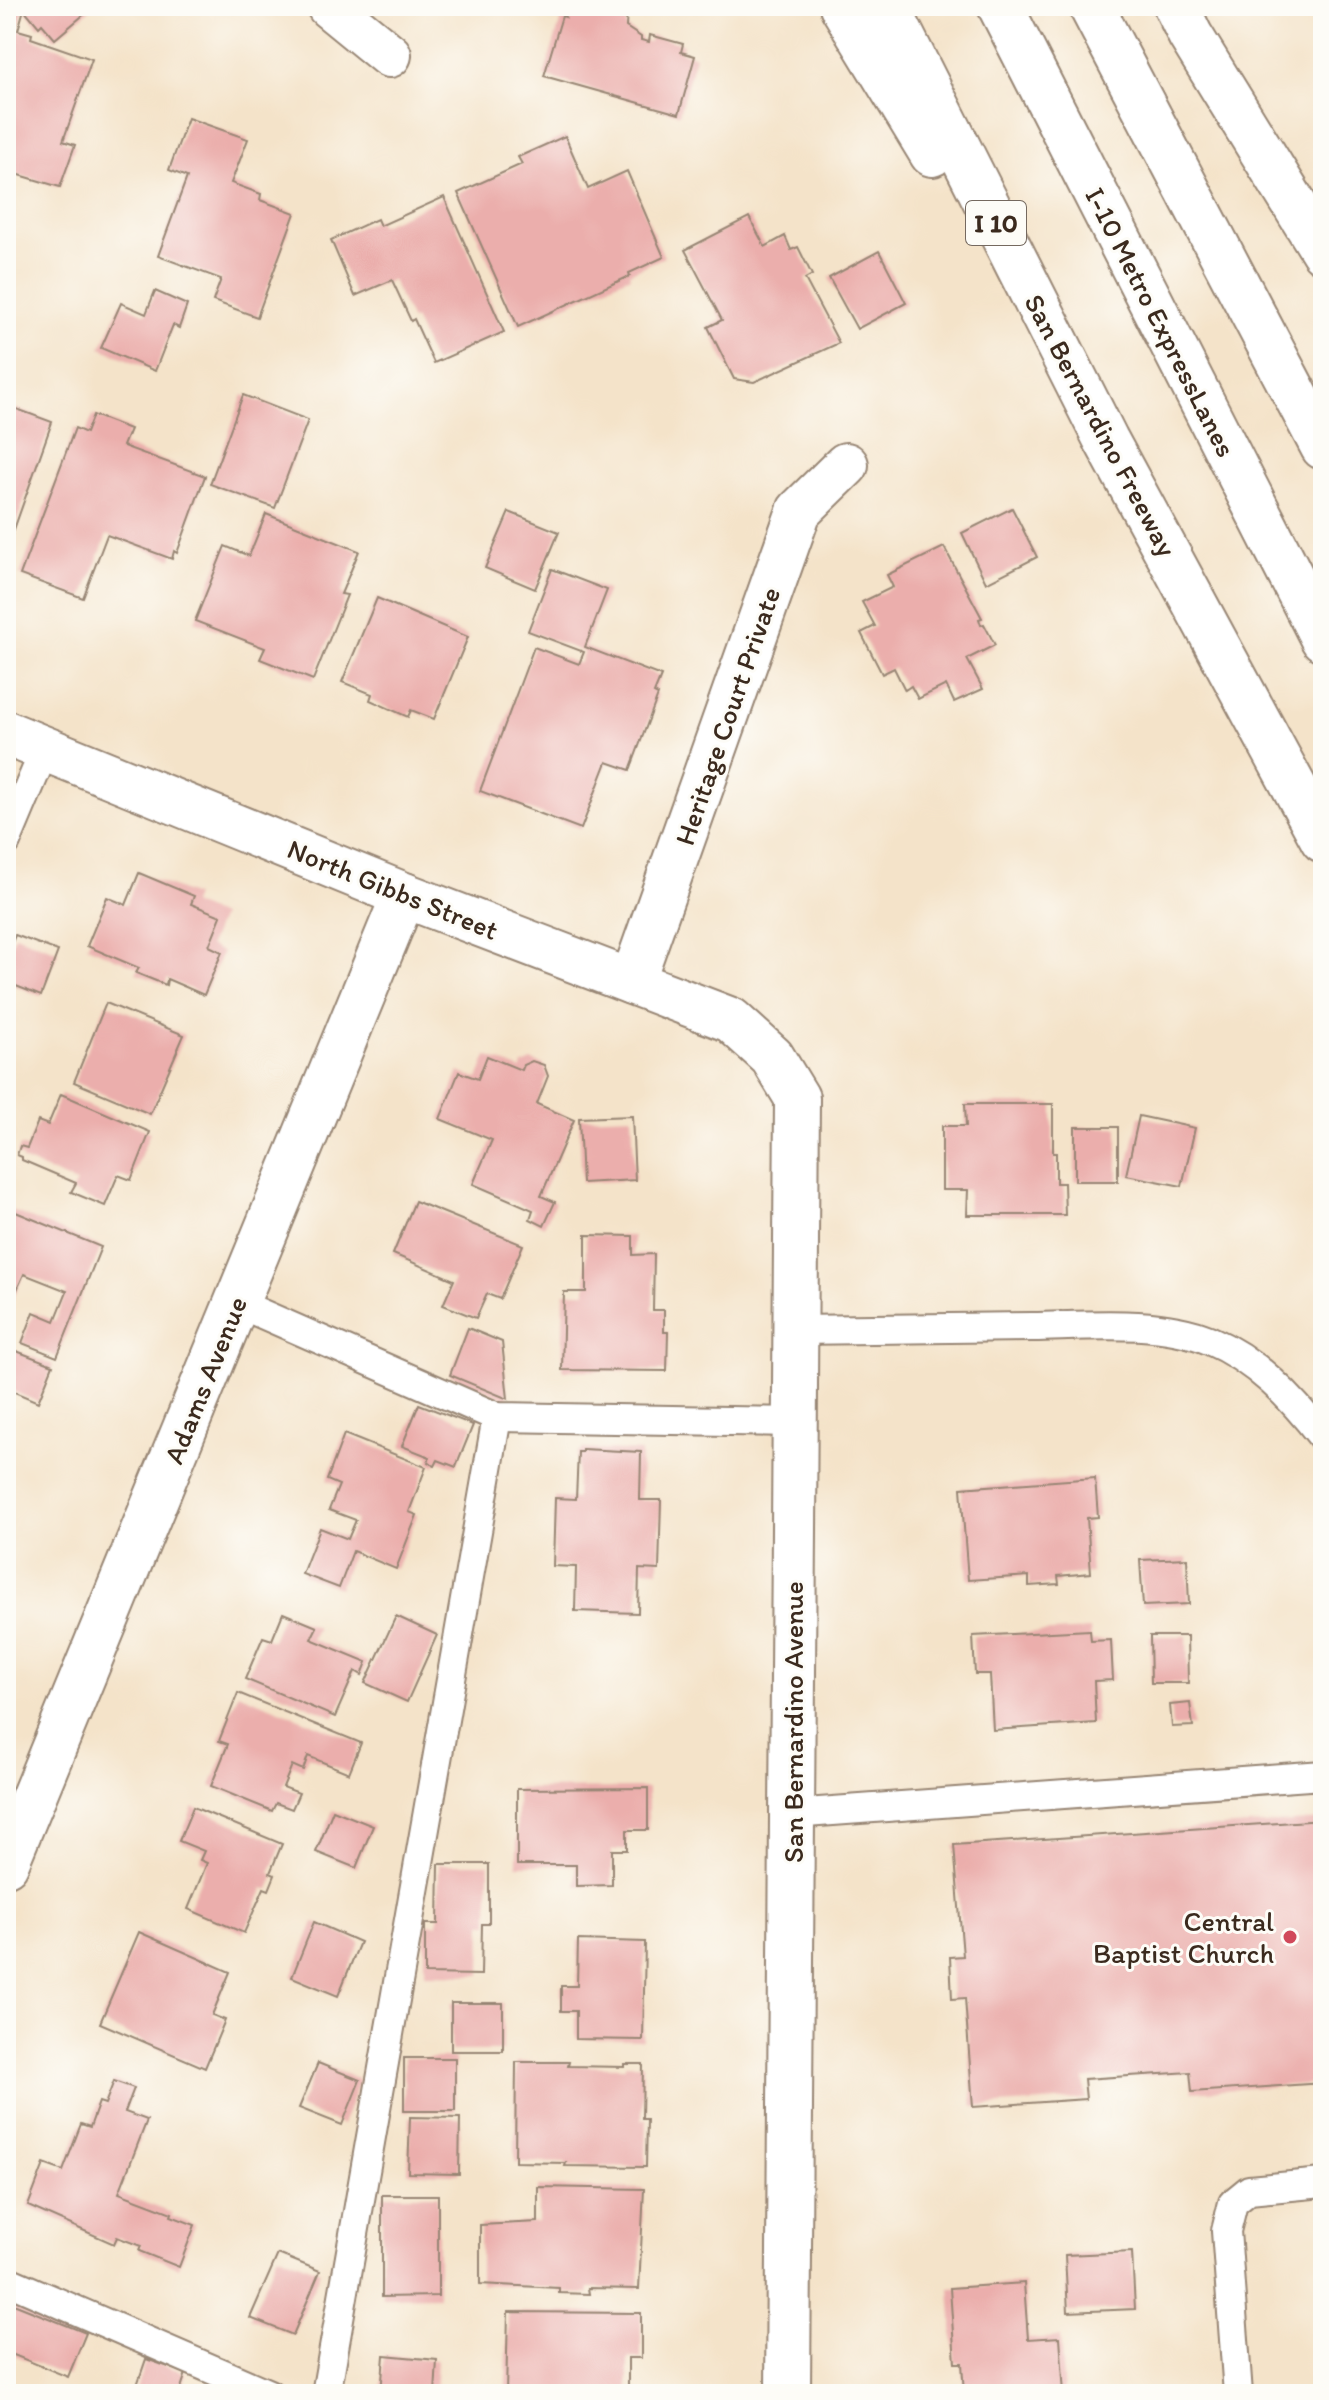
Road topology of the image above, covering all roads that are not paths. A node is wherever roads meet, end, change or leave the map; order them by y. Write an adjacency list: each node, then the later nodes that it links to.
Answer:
1 (329, 6): 7 (main road)
2 (842, 6): 9 (main road)
3 (887, 6): 9 (main road, San Bernardino Freeway / I 10)
4 (1000, 6): 12 (main road, I-10 Metro ExpressLanes)
5 (1091, 6): 10 (main road)
6 (1183, 16): 8 (main road)
7 (389, 55)
8 (1323, 251)
9 (1106, 440): 14 (main road, San Bernardino Freeway / I 10)
10 (1323, 447)
11 (846, 465): 20 (main road, Heritage Court Private)
12 (1323, 639)
13 (6, 733): 15 (main road, North Gibbs Street)
14 (1267, 734): 16 (main road, San Bernardino Freeway / I 10); 18 (main road)
15 (45, 749): 17 (lane); 19 (main road, North Gibbs Street)
16 (1323, 840)
17 (6, 842)
18 (1323, 862)
19 (404, 895): 20 (main road, North Gibbs Street); 22 (main road, Adams Avenue)
20 (632, 982): 21 (main road, North Gibbs Street)
21 (772, 1057): 23 (main road, San Bernardino Avenue)
22 (237, 1303): 24 (lane); 29 (main road, Adams Avenue)
23 (796, 1330): 25 (main road, San Bernardino Avenue); 26 (lane)
24 (497, 1417): 25 (lane); 33 (lane)
25 (795, 1422): 28 (main road, San Bernardino Avenue)
26 (1323, 1438)
27 (1323, 1775): 28 (lane)
28 (792, 1814): 34 (main road, San Bernardino Avenue)
29 (6, 1864)
30 (1323, 2183): 35 (lane)
31 (6, 2280): 32 (lane)
32 (269, 2394)
33 (326, 2394)
34 (788, 2394)
35 (1238, 2394)

